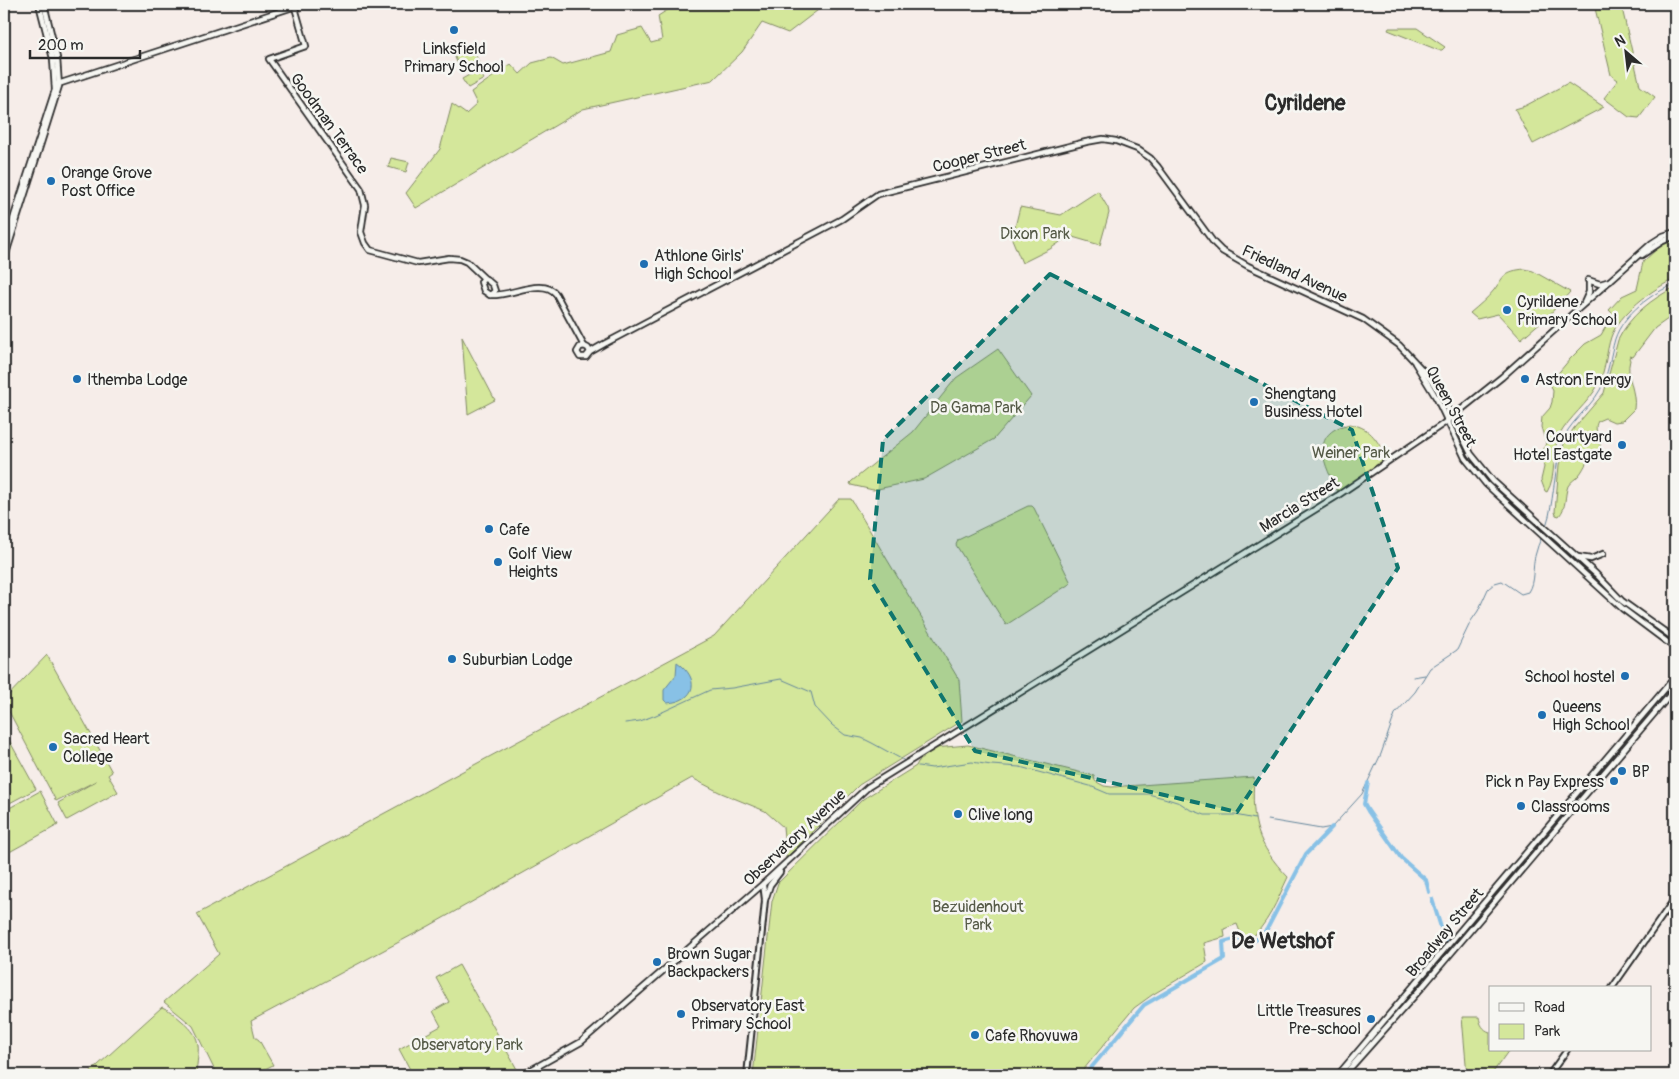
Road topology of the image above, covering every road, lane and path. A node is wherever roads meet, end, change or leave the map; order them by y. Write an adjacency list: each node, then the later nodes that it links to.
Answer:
1 (39, 4): 5 (main road)
2 (44, 4): 5 (main road)
3 (302, 4): 4 (main road)
4 (294, 5): 5 (main road); 12 (main road, Goodman Terrace)
5 (57, 84): 9 (main road); 11 (main road)
6 (1086, 142): 19 (main road, Cooper Street); 23 (main road, Friedland Avenue)
7 (1675, 232): 10 (main road, Marcia Street)
8 (1675, 236): 10 (main road, Marcia Street)
9 (4, 247)
10 (1639, 257): 13 (main road, Marcia Street)
11 (4, 260)
12 (484, 279): 14 (main road); 16 (main road)
13 (1612, 280): 17 (main road, Marcia Street); 17 (main road)
14 (493, 285): 15 (main road); 16 (main road)
15 (504, 294): 16 (main road); 18 (main road)
16 (490, 295)
17 (1583, 306): 24 (main road, Marcia Street)
18 (576, 332): 20 (main road); 21 (main road)
19 (604, 344): 20 (main road); 22 (main road)
20 (586, 346): 21 (main road); 22 (main road)
21 (578, 348): 22 (main road)
22 (590, 352)
23 (1410, 356): 25 (main road, Queen Street); 26 (main road, Queen Street)
24 (1463, 409): 25 (main road, Marcia Street); 27 (main road)
25 (1452, 417): 26 (main road, Marcia Street); 27 (main road, Queen Street)
26 (1448, 421): 31 (main road, Marcia Street); 32 (main road, Queen Street)
27 (1458, 429): 29 (main road, Queen Street)
28 (1603, 554): 29 (main road)
29 (1575, 555): 30 (main road, Queen Street)
30 (1675, 639)
31 (1100, 642): 35 (main road, Observatory Avenue)
32 (1675, 648)
33 (1675, 677): 43 (main road, Broadway Street)
34 (1675, 689): 44 (main road, Broadway Street)
35 (786, 862): 36 (main road, Observatory Avenue); 38 (main road)
36 (763, 884): 38 (street); 41 (main road, Observatory Avenue)
37 (1675, 898): 39 (street)
38 (764, 900): 42 (street)
39 (1613, 986)
40 (1566, 1052): 45 (street)
41 (522, 1075)
42 (747, 1075)
43 (1338, 1075)
44 (1344, 1075)
45 (1550, 1075)

